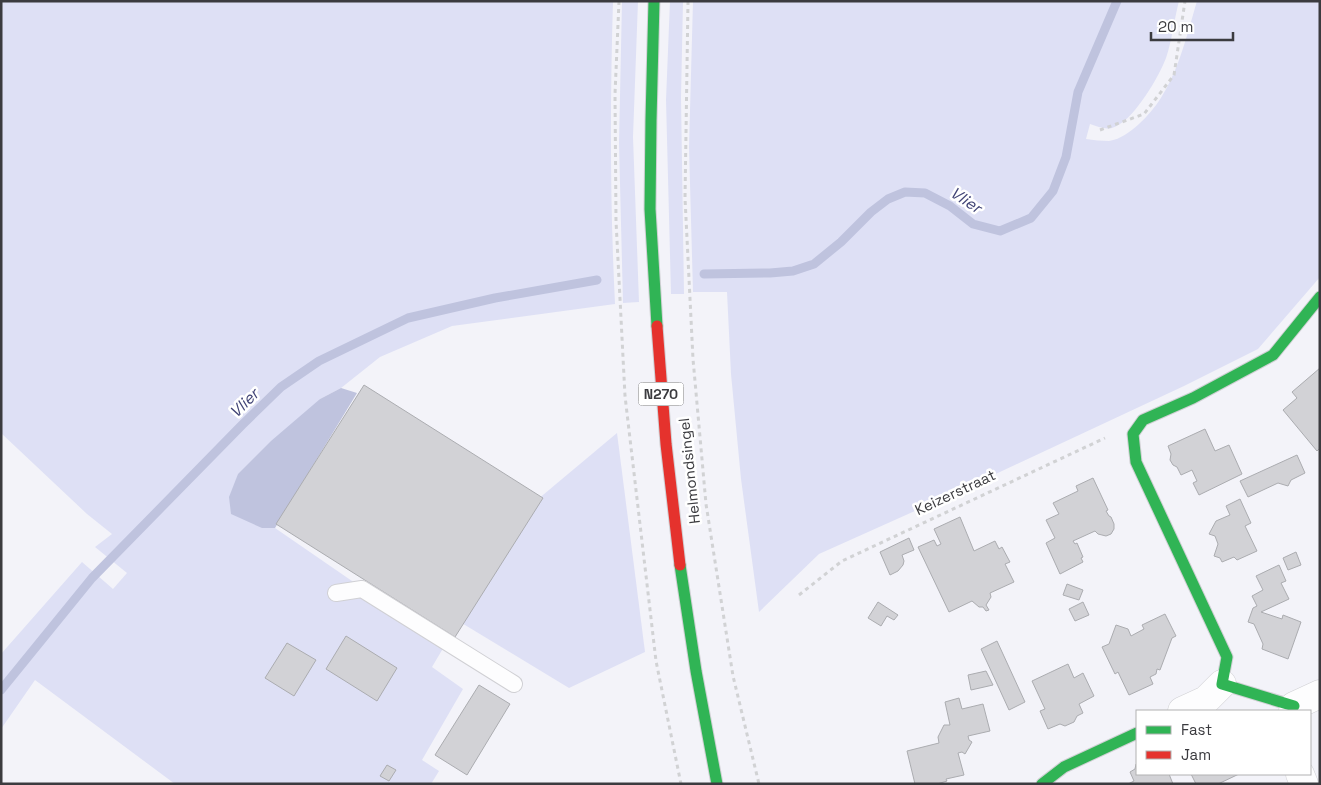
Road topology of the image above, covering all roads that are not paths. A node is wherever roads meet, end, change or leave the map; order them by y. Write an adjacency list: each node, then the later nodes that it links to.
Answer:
1 (654, 1): 10 (main road, Helmondsingel / N270)
2 (1320, 297): 5 (main road)
3 (336, 593): 4 (lane)
4 (514, 684)
5 (1222, 684): 7 (main road); 8 (street)
6 (1320, 694): 7 (street)
7 (1293, 709)
8 (1184, 710)
9 (1136, 732): 11 (main road)
10 (717, 784)
11 (1042, 784)

